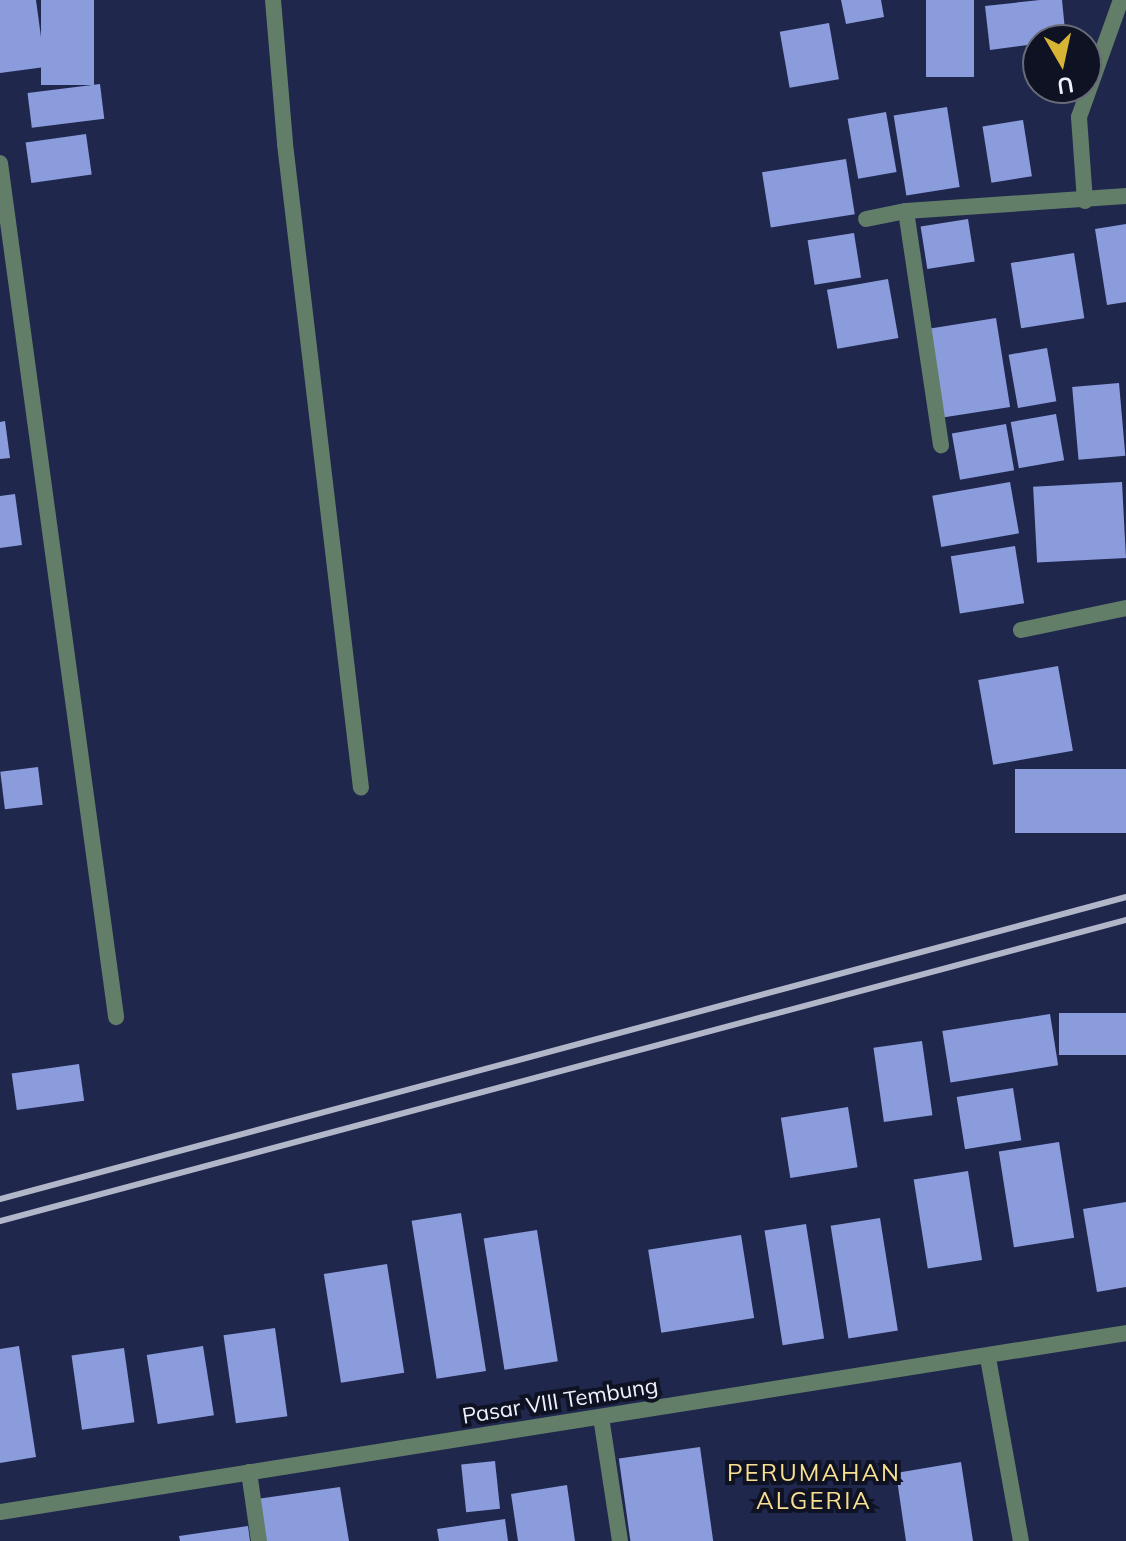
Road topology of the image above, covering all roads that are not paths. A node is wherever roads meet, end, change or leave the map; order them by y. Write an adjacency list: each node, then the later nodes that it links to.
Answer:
1 (273, 0): 11 (street)
2 (1121, 0): 5 (street)
3 (0, 163): 12 (street)
4 (1126, 196): 5 (street)
5 (1085, 201): 6 (street)
6 (906, 211): 7 (street); 8 (street)
7 (866, 219)
8 (941, 445)
9 (1126, 608): 10 (street)
10 (1021, 630)
11 (361, 788)
12 (116, 1017)
13 (1126, 1333): 14 (street, Pasar VIII Tembung)
14 (988, 1358): 15 (street, Pasar VIII Tembung); 20 (street)
15 (601, 1417): 16 (street, Pasar VIII Tembung); 19 (street)
16 (249, 1472): 17 (street, Pasar VIII Tembung); 18 (street)
17 (0, 1512)
18 (259, 1541)
19 (620, 1541)
20 (1021, 1541)

